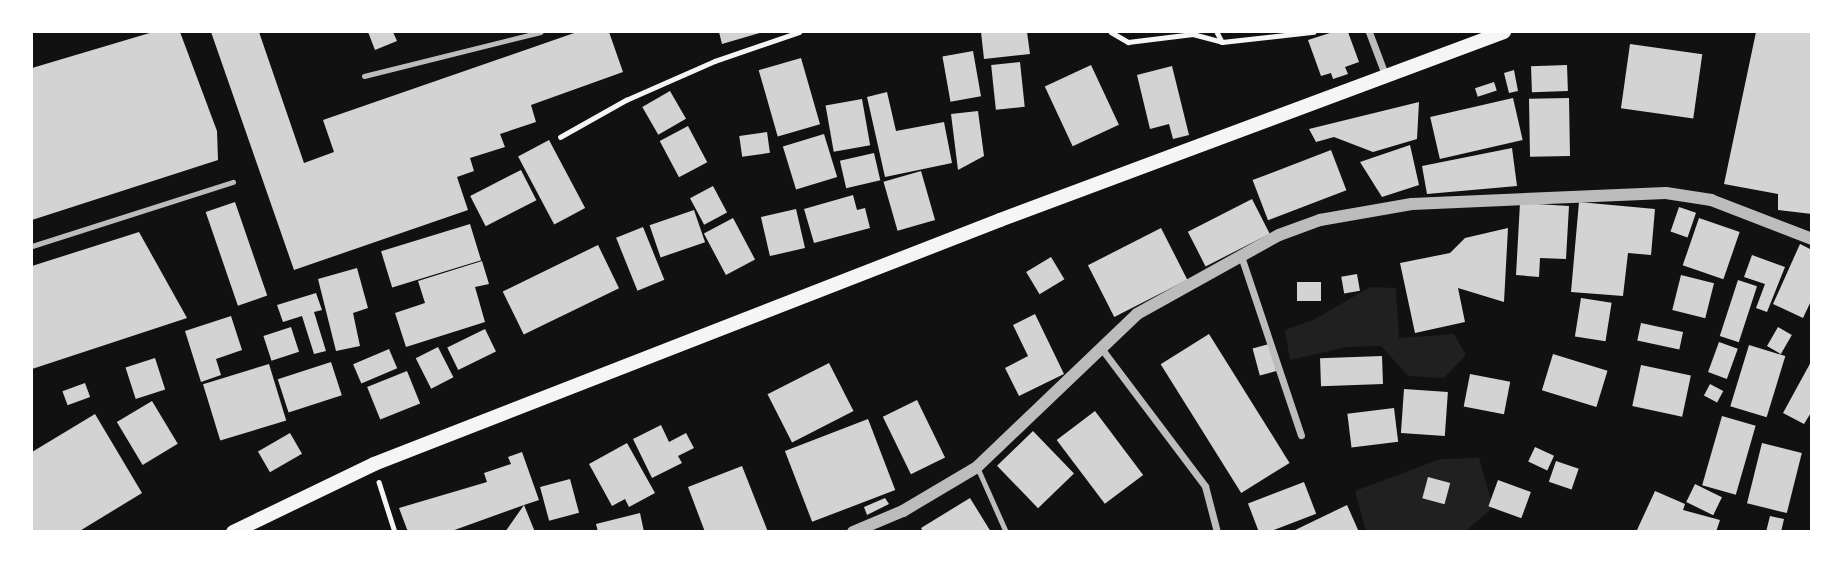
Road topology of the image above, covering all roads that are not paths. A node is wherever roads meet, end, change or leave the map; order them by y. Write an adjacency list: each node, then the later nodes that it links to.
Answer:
1 (541, 32): 4 (lane)
2 (1369, 32): 5 (street)
3 (1504, 32): 5 (main road)
4 (365, 76)
5 (1387, 78): 13 (main road)
6 (233, 182): 8 (lane)
7 (1811, 239): 9 (street)
8 (32, 246)
9 (1241, 255): 10 (street); 11 (street)
10 (1099, 345): 12 (street); 16 (street)
11 (1301, 435)
12 (977, 467): 14 (street); 15 (lane)
13 (233, 531)
14 (853, 531)
15 (1006, 531)
16 (1217, 531)

